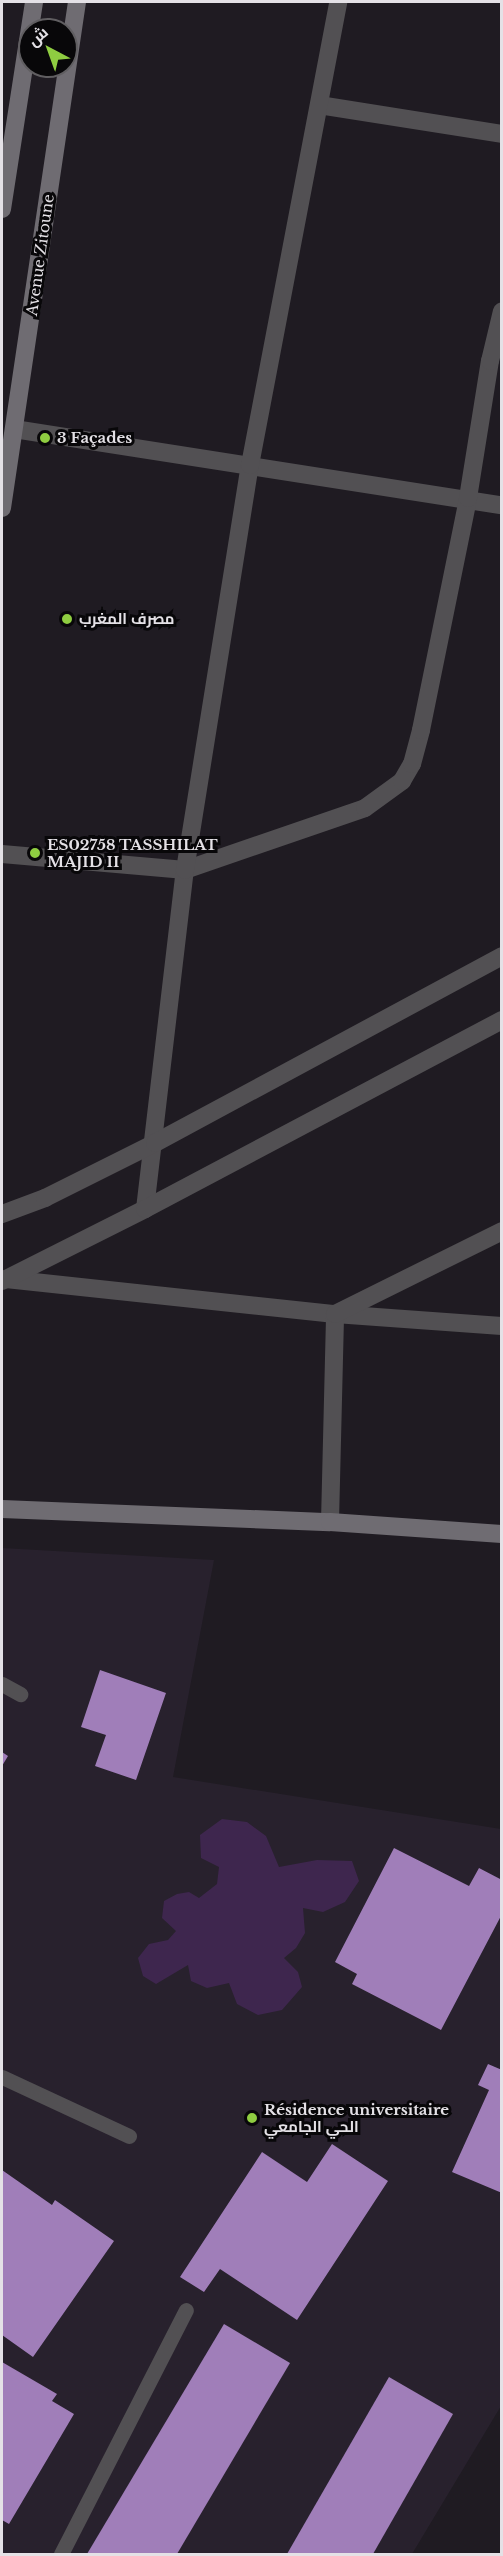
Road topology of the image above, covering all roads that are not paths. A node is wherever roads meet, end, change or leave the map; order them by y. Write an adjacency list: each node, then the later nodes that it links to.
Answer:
1 (34, 2): 6 (main road)
2 (78, 2): 8 (main road, Avenue Zitoune)
3 (338, 2): 4 (street)
4 (319, 105): 5 (street); 9 (street)
5 (501, 134)
6 (2, 209)
7 (501, 311): 10 (street)
8 (14, 429): 9 (street); 12 (main road, Avenue Zitoune)
9 (250, 465): 10 (street); 14 (street)
10 (468, 498): 11 (street); 14 (street)
11 (501, 505)
12 (2, 508)
13 (2, 854): 14 (street)
14 (185, 870): 17 (street)
15 (501, 956): 17 (street)
16 (501, 1020): 18 (street)
17 (155, 1143): 18 (street); 19 (street)
18 (145, 1209): 21 (street)
19 (2, 1214)
20 (501, 1231): 22 (street)
21 (4, 1280): 22 (street)
22 (335, 1314): 23 (street); 25 (street)
23 (501, 1326)
24 (2, 1509): 25 (main road)
25 (330, 1522): 26 (main road)
26 (501, 1533)
27 (2, 1684): 28 (lane)
28 (20, 1694)
29 (2, 2077): 30 (lane)
30 (129, 2136)
31 (186, 2310): 32 (lane)
32 (61, 2554)

